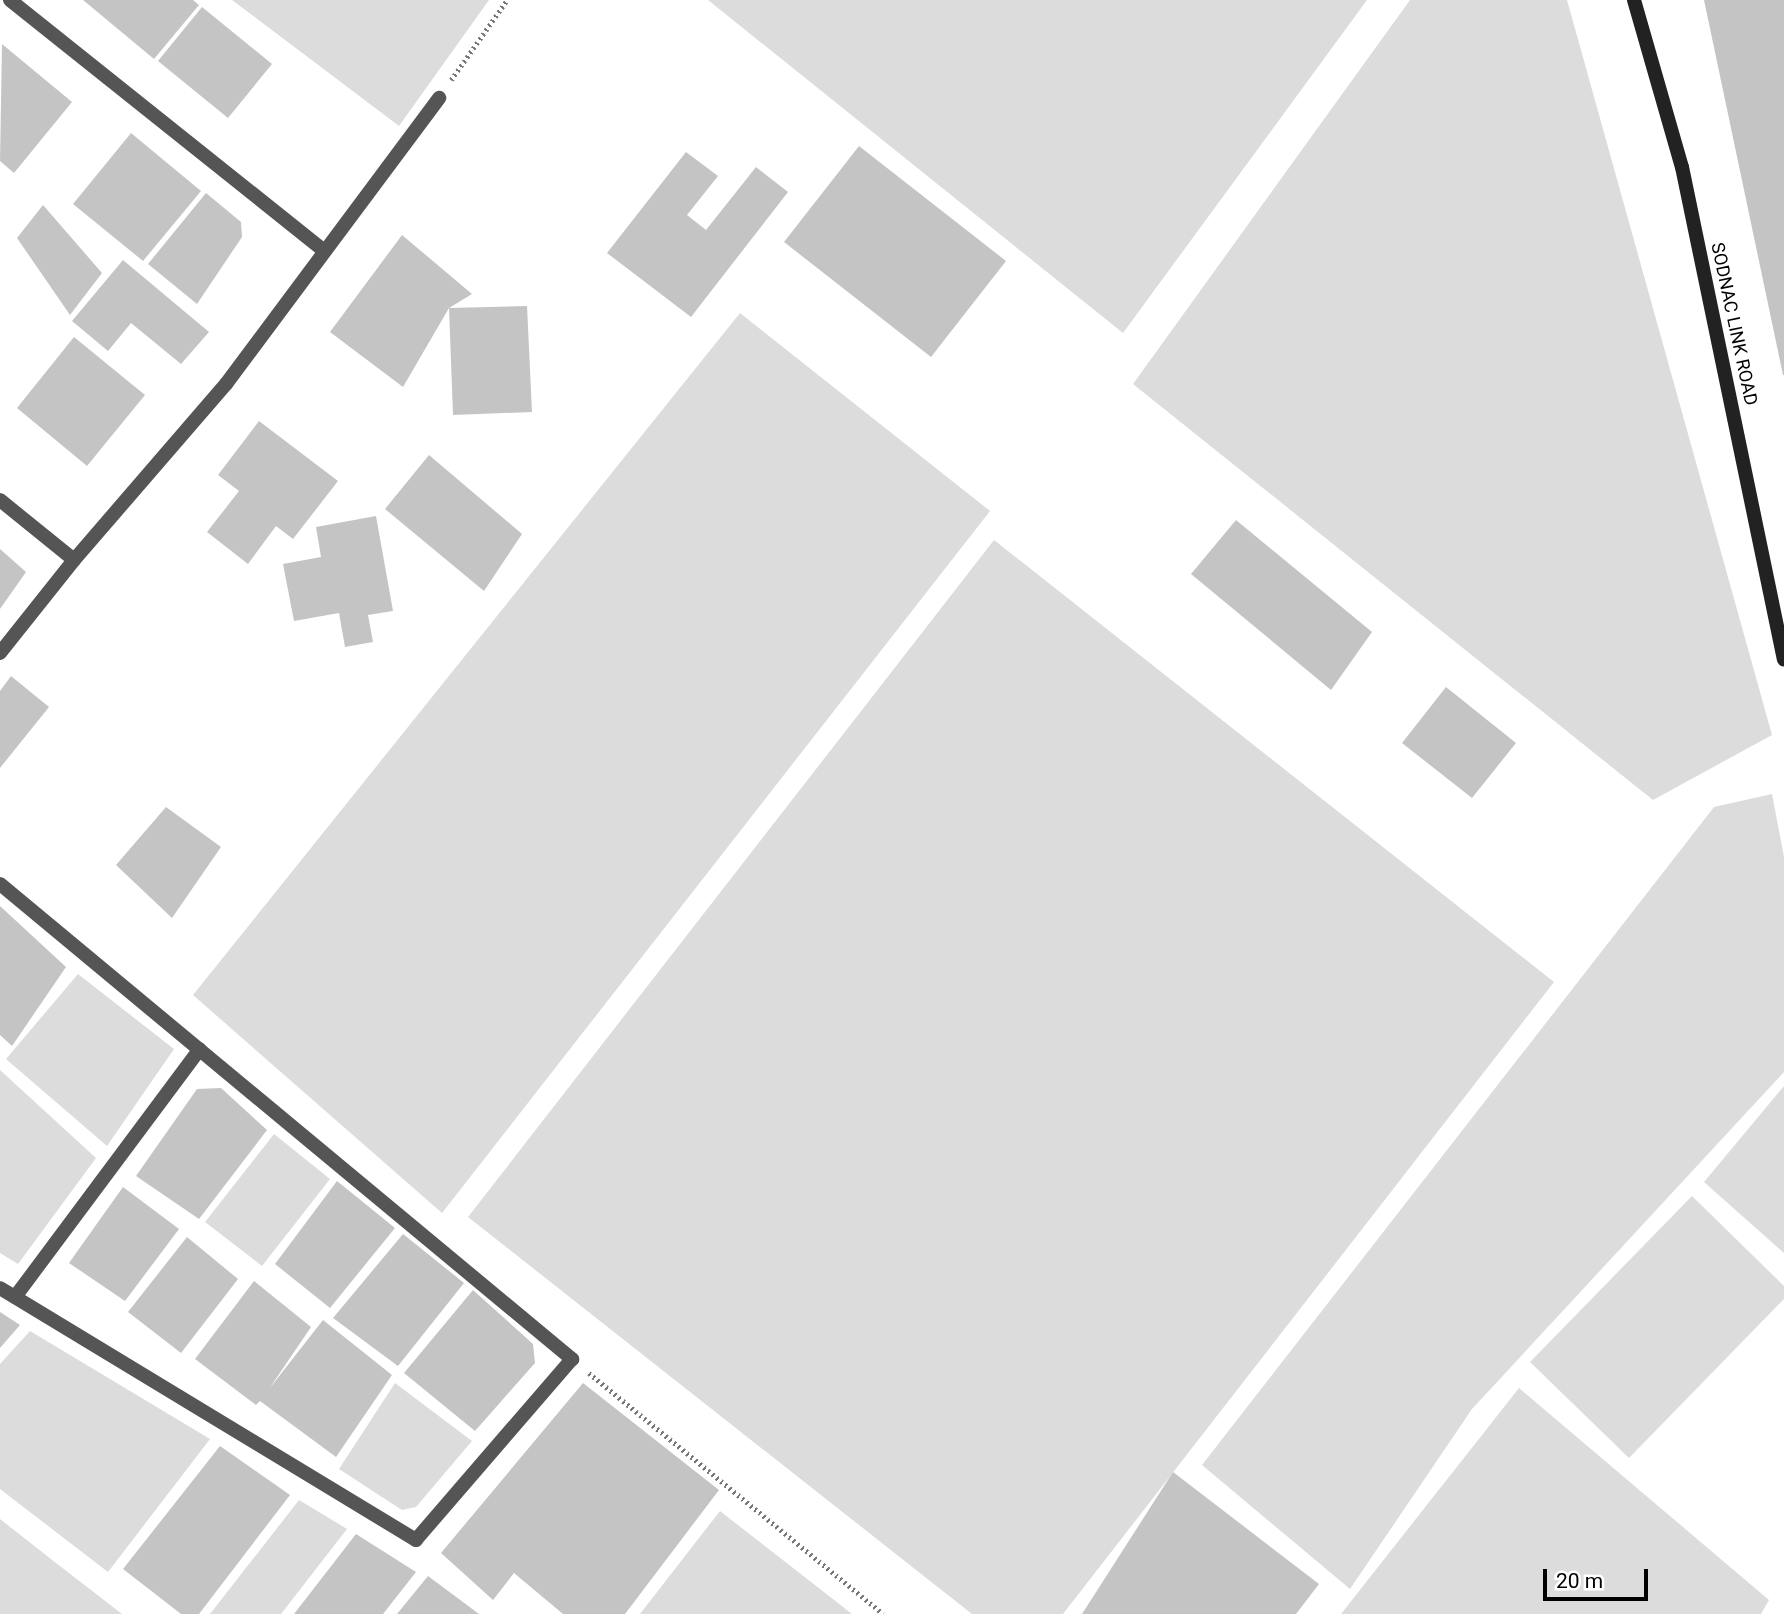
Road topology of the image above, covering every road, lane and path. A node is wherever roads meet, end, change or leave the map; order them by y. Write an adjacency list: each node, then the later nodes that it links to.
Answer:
1 (10, 0): 5 (street)
2 (507, 0): 4 (path)
3 (1634, 0): 9 (main road, SODNAC LINK ROAD)
4 (439, 98): 5 (street)
5 (323, 250): 7 (street)
6 (0, 500): 7 (street)
7 (74, 561): 8 (street)
8 (0, 653)
9 (1784, 660)
10 (0, 884): 11 (street)
11 (200, 1049): 13 (street); 14 (street)
12 (0, 1288): 13 (street)
13 (15, 1297): 14 (street)
14 (572, 1359): 15 (path)
15 (883, 1614)

